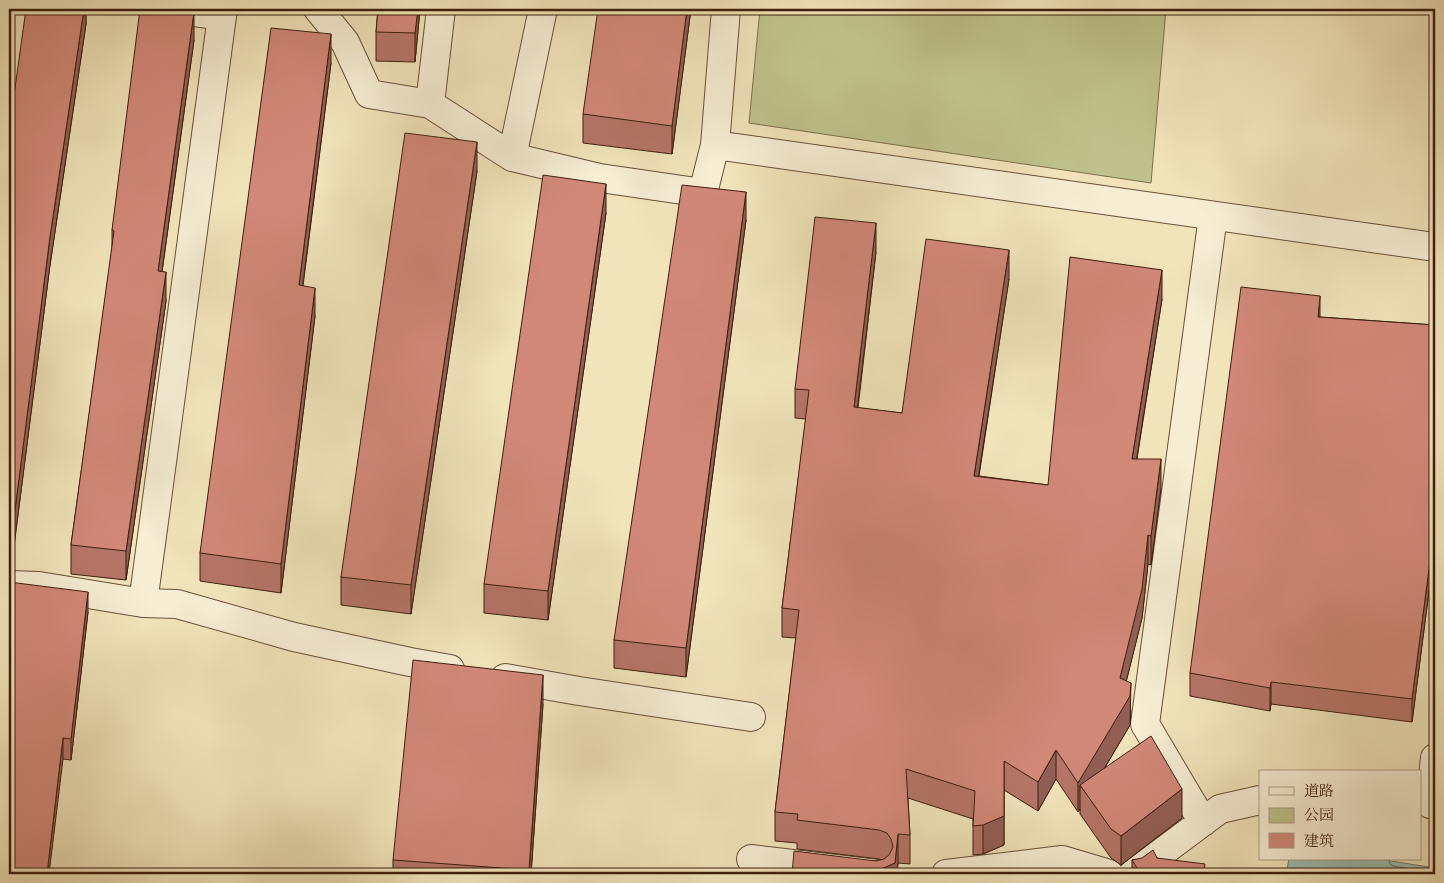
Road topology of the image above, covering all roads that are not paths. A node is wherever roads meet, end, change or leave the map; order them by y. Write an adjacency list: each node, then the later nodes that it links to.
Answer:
1 (171, 9): 6 (street)
2 (318, 9): 7 (street)
3 (441, 9): 7 (street)
4 (543, 9): 9 (street)
5 (726, 9): 8 (street)
6 (222, 12): 13 (street)
7 (430, 104): 9 (street)
8 (715, 145): 9 (street); 10 (street)
9 (512, 157)
10 (1213, 216): 11 (street); 18 (street)
11 (1435, 247)
12 (9, 584): 13 (street)
13 (143, 603): 14 (street)
14 (751, 717)
15 (1435, 758): 17 (street)
16 (1259, 800): 18 (street)
17 (1428, 804)
18 (1204, 822): 23 (street)
19 (751, 859): 20 (street)
20 (877, 874)
21 (946, 874): 22 (street)
22 (1109, 874)
23 (1133, 874)

